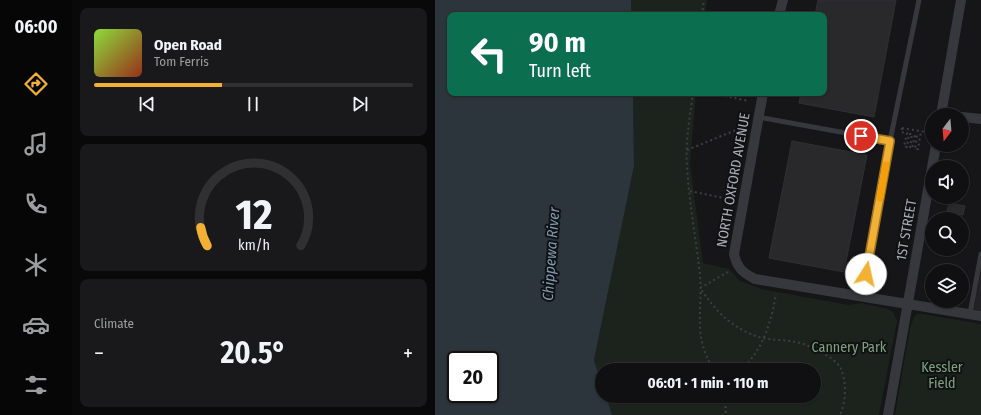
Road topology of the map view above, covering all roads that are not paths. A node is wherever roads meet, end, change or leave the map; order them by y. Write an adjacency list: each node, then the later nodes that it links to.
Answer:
1 (783, 0): 4 (street)
2 (919, 0): 10 (lane)
3 (961, 0): 6 (street)
4 (780, 12)
5 (762, 96): 7 (street, NORTH OXFORD AVENUE)
6 (946, 108)
7 (758, 117): 10 (lane); 14 (street, NORTH OXFORD AVENUE)
8 (969, 117): 9 (street)
9 (981, 119)
10 (890, 141): 13 (lane)
11 (935, 152): 14 (street, 1ST STREET)
12 (981, 254): 15 (lane)
13 (866, 274)
14 (907, 304): 15 (street); 17 (street, 1ST STREET)
15 (970, 314): 16 (street)
16 (981, 316)
17 (888, 415)

